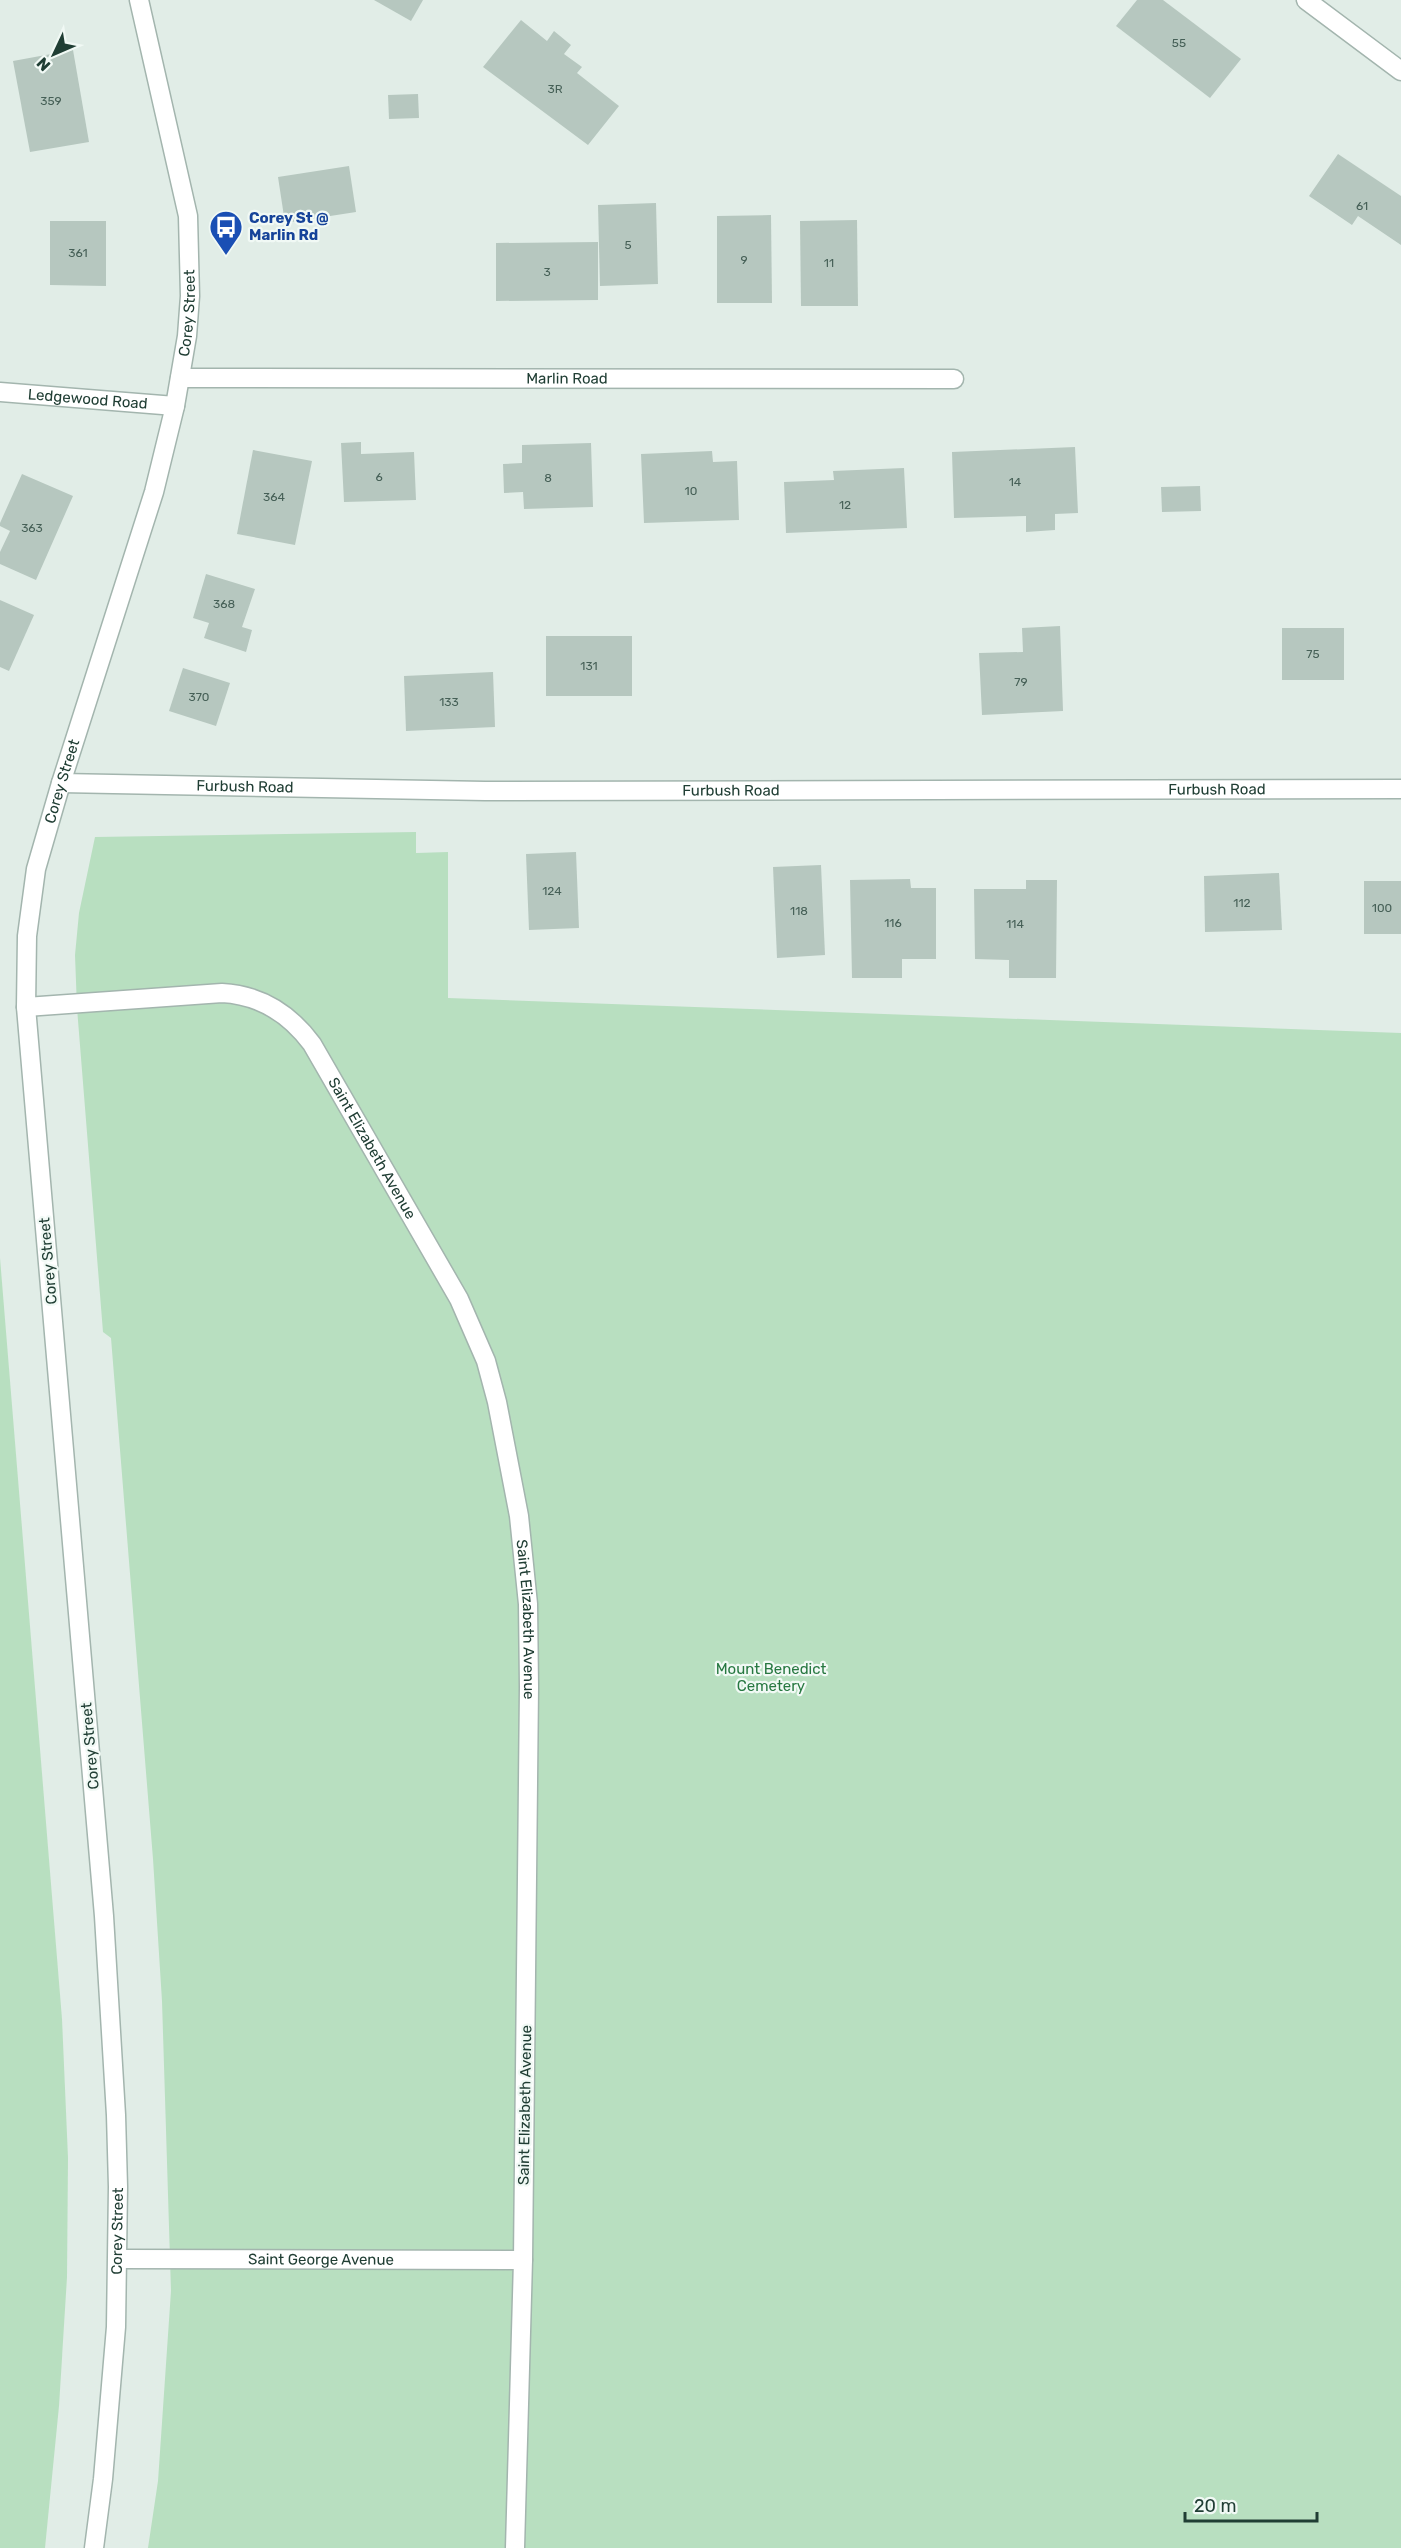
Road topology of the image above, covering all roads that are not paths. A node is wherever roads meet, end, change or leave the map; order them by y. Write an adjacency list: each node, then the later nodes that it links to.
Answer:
1 (139, 0): 4 (street, Corey Street)
2 (1308, 0): 3 (street)
3 (1401, 71)
4 (180, 378): 5 (street, Marlin Road); 7 (street, Corey Street)
5 (954, 379)
6 (0, 392): 7 (street, Ledgewood Road)
7 (175, 406): 8 (street, Corey Street)
8 (61, 783): 9 (street, Furbush Road); 10 (street, Corey Street)
9 (1401, 789)
10 (26, 1007): 11 (street, Corey Street); 12 (street, Saint Elizabeth Avenue)
11 (118, 2259): 12 (street, Saint George Avenue); 13 (street, Corey Street)
12 (523, 2260): 14 (street, Saint Elizabeth Avenue)
13 (94, 2548)
14 (516, 2548)

